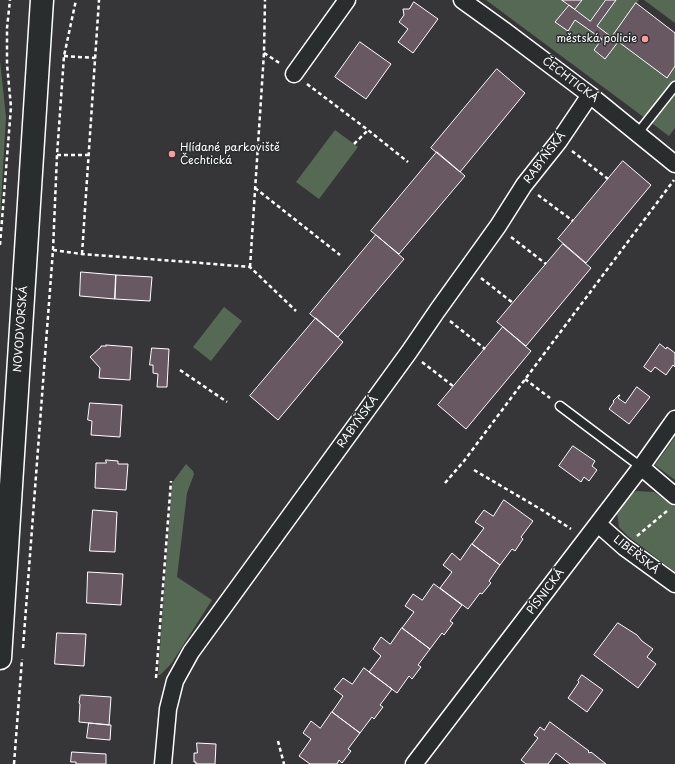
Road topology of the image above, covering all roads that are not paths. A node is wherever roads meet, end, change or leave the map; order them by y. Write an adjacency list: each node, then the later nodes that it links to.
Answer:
1 (42, 0): 15 (main road, NOVODVORSKÁ)
2 (347, 0): 4 (street)
3 (462, 0): 6 (street, ČECHTICKÁ)
4 (294, 74)
5 (675, 86): 7 (lane)
6 (590, 95): 7 (street, ČECHTICKÁ); 16 (street, RABYŇSKÁ)
7 (637, 134): 8 (street, ČECHTICKÁ)
8 (675, 164)
9 (560, 406): 11 (lane)
10 (675, 419): 11 (street, PÍSNICKÁ)
11 (641, 468): 12 (street); 13 (street, PÍSNICKÁ)
12 (675, 496)
13 (598, 524): 14 (street, LIBEŘSKÁ); 17 (street, PÍSNICKÁ)
14 (675, 584)
15 (0, 658)
16 (163, 764)
17 (414, 764)

